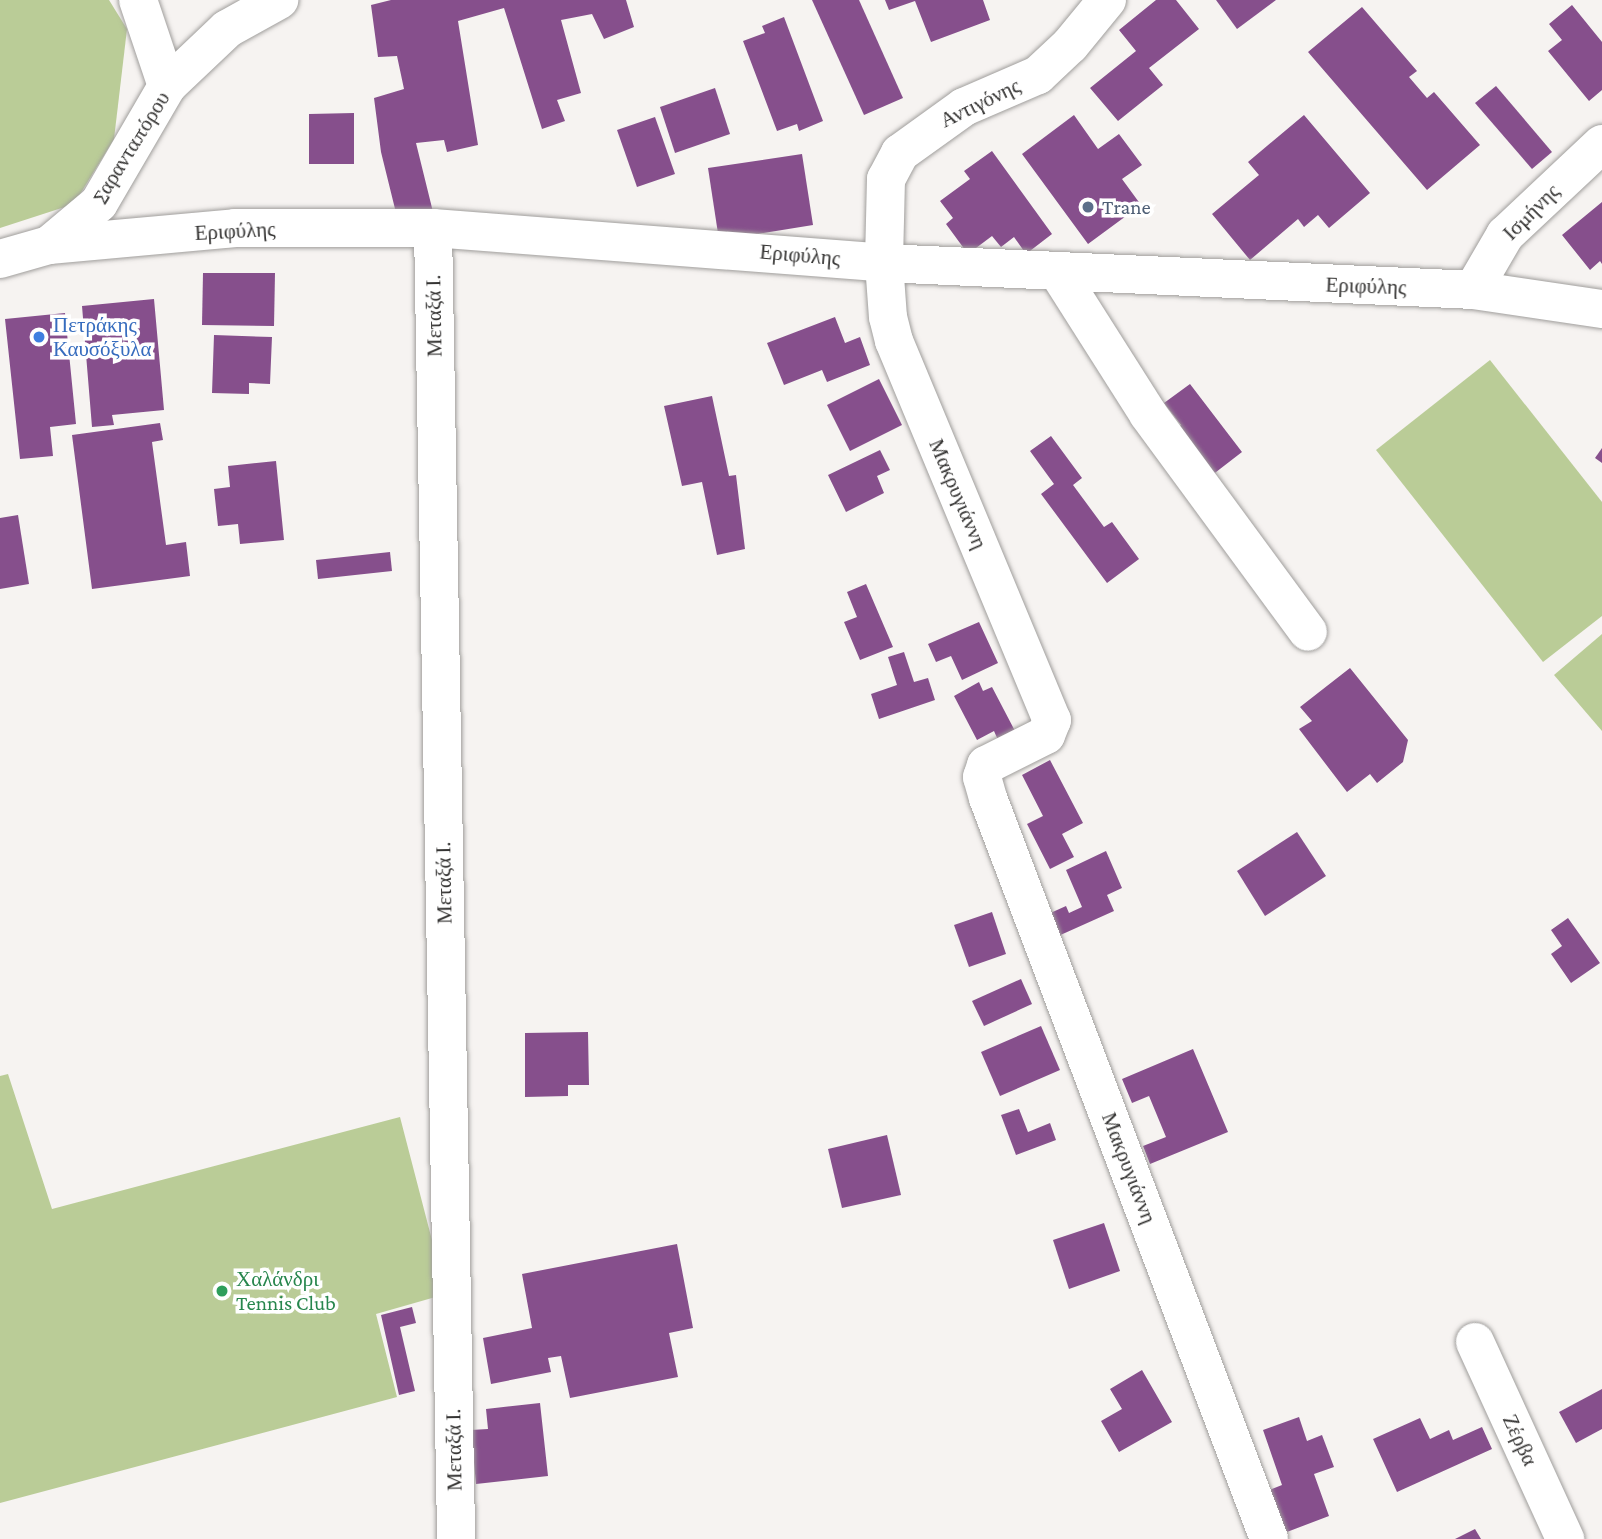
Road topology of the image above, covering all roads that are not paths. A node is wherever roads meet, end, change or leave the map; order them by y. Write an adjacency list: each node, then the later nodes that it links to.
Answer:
1 (138, 0): 4 (street)
2 (279, 0): 4 (street, Σαρανταπόρου)
3 (1107, 0): 9 (street, Αντιγόνης)
4 (167, 86): 7 (street, Σαρανταπόρου)
5 (1602, 144): 11 (street, Ισμήνης)
6 (433, 228): 7 (street, Εριφύλης); 9 (street, Εριφύλης); 15 (street, Μεταξά Ι.)
7 (49, 245): 8 (street, Εριφύλης)
8 (0, 259)
9 (884, 263): 10 (street, Εριφύλης); 16 (street, Μακρυγιάννη)
10 (1058, 272): 11 (street, Εριφύλης); 13 (street)
11 (1473, 290): 12 (street, Εριφύλης)
12 (1602, 309)
13 (1308, 632)
14 (1475, 1342): 17 (street, Ζέρβα)
15 (456, 1539)
16 (1269, 1539)
17 (1565, 1539)

